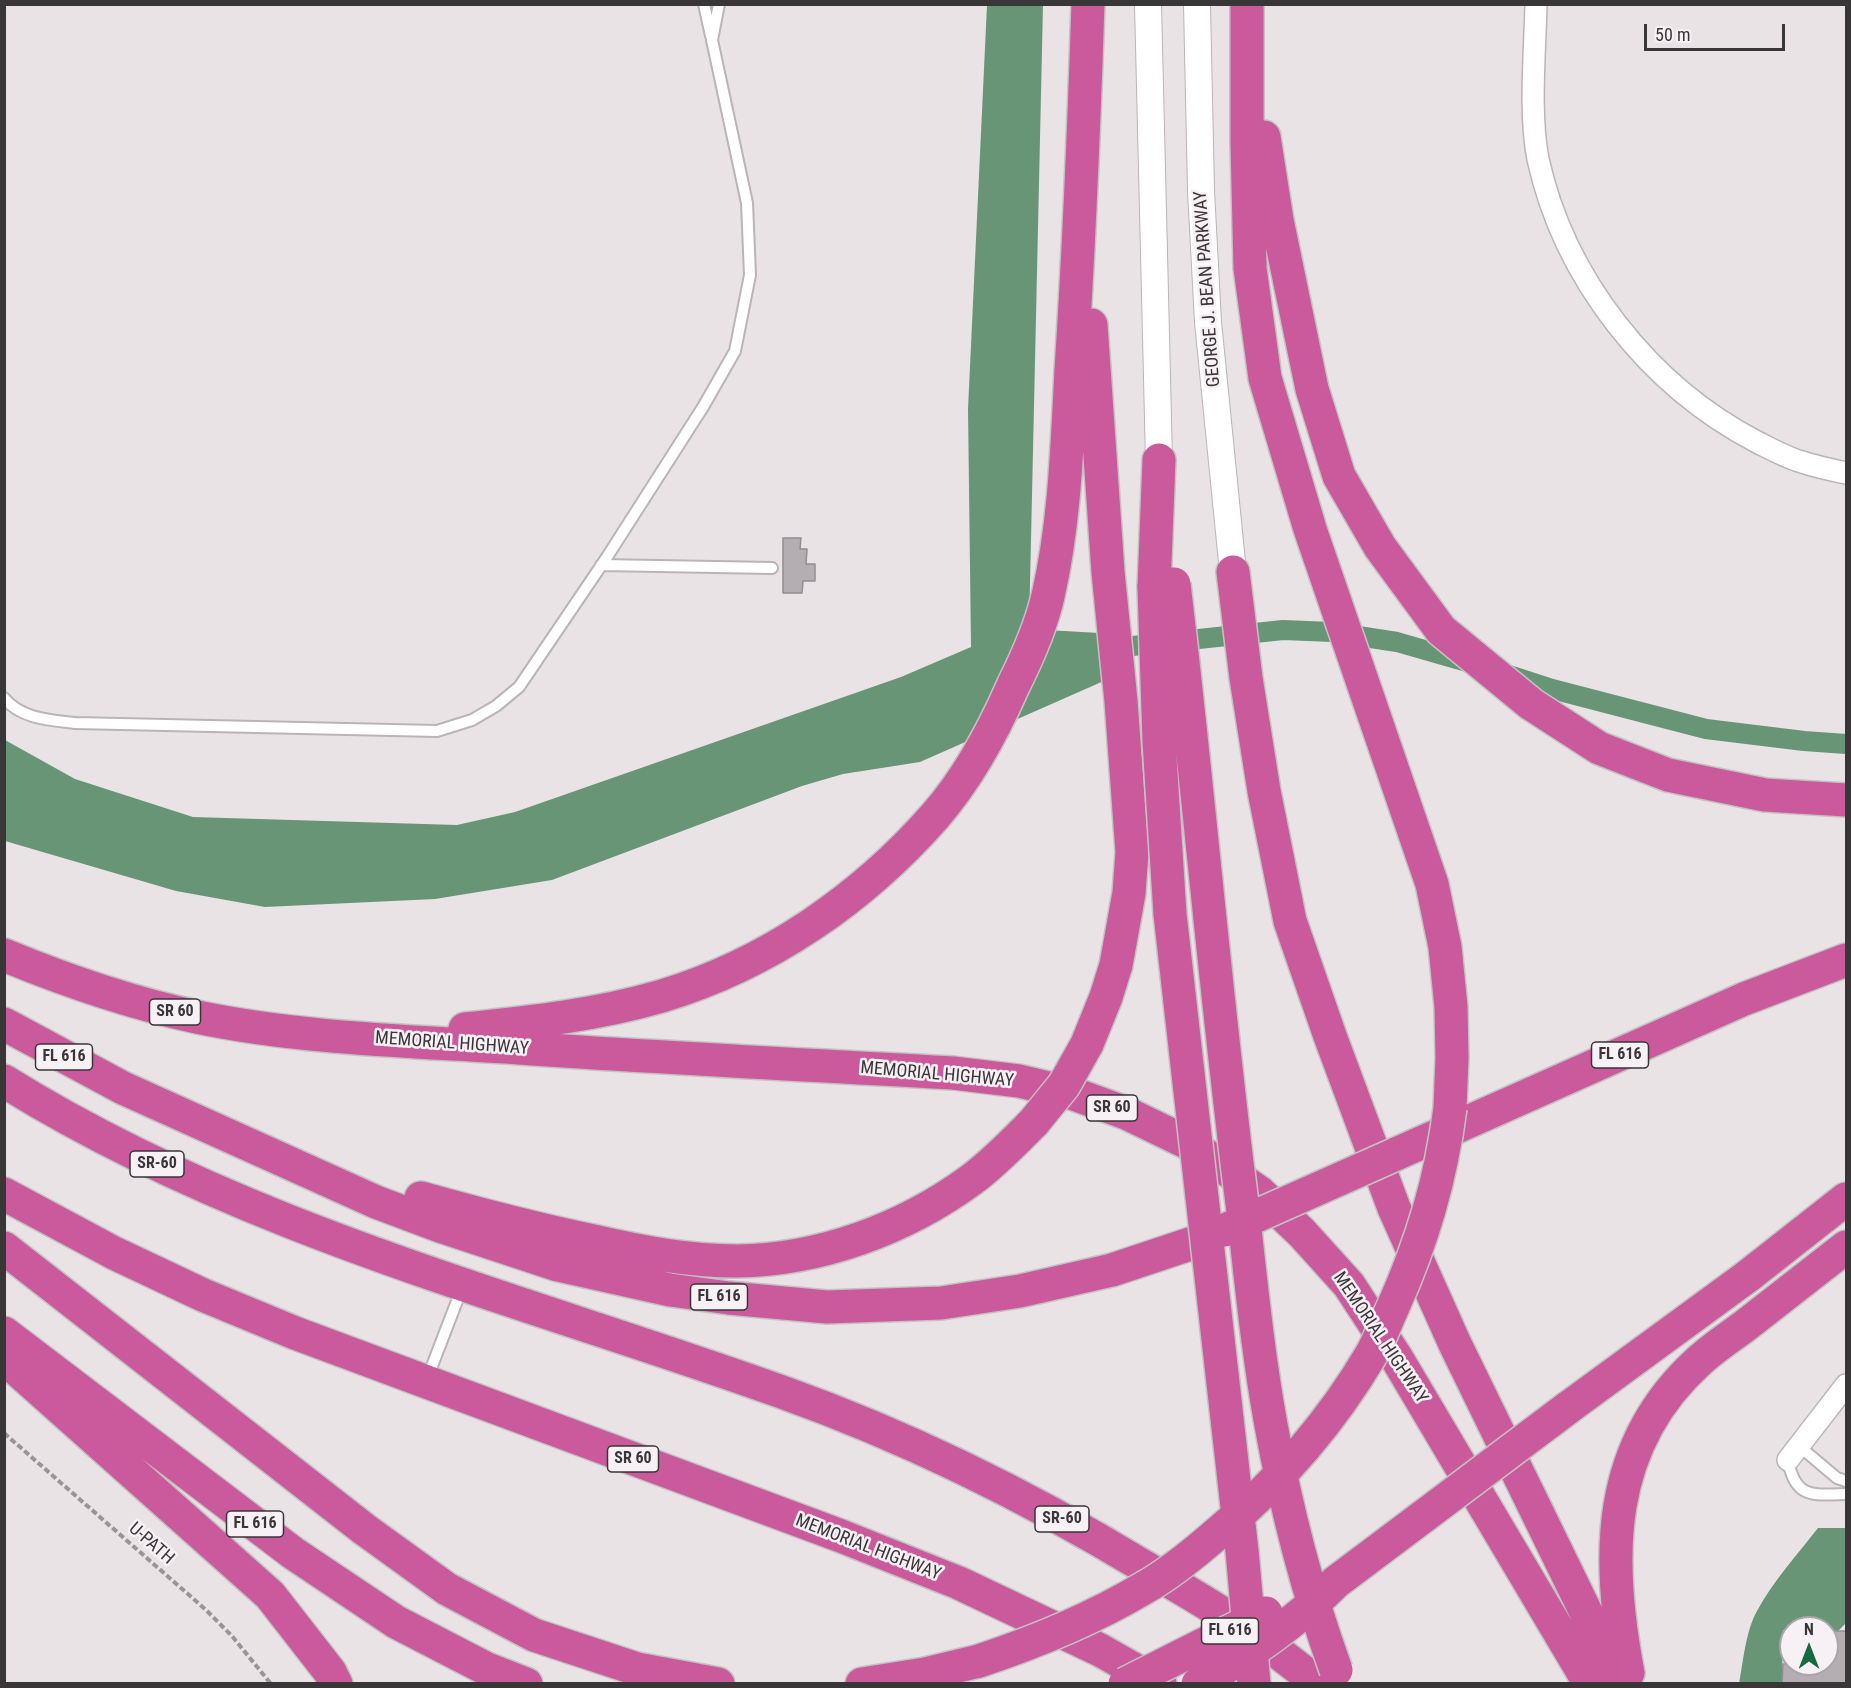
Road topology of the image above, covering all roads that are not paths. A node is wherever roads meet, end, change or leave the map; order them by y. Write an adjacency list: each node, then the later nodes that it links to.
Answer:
1 (704, 4): 8 (lane)
2 (719, 4): 8 (lane)
3 (1088, 4): 9 (highway)
4 (1148, 4): 10 (street)
5 (1197, 4): 14 (street, GEORGE J. BEAN PARKWAY)
6 (1250, 4): 17 (highway); 40 (highway, bridge)
7 (1536, 4): 11 (street)
8 (712, 40): 12 (lane)
9 (1082, 173): 21 (highway); 23 (highway, bridge)
10 (1159, 460): 15 (highway)
11 (1846, 473)
12 (601, 565): 13 (lane); 16 (lane)
13 (772, 568)
14 (1233, 572): 48 (highway)
15 (1164, 586): 44 (highway, bridge); 46 (highway, bridge)
16 (4, 698)
17 (1846, 800)
18 (4, 956): 21 (highway, MEMORIAL HIGHWAY / SR 60)
19 (1846, 960): 23 (highway, FL 616, bridge)
20 (4, 1024): 23 (highway, FL 616)
21 (352, 1037): 47 (highway, MEMORIAL HIGHWAY / SR 60)
22 (4, 1081): 28 (highway, SR-60)
23 (253, 1148)
24 (4, 1194): 31 (highway, MEMORIAL HIGHWAY / SR 60)
25 (1846, 1199): 36 (highway, FL 616, bridge)
26 (1846, 1247): 49 (highway)
27 (4, 1248): 39 (highway)
28 (464, 1284): 31 (lane); 45 (highway, SR-60)
29 (4, 1333): 38 (highway, FL 616)
30 (4, 1358): 37 (highway)
31 (425, 1382): 42 (highway, MEMORIAL HIGHWAY / SR 60)
32 (1846, 1385): 33 (street)
33 (1793, 1453): 34 (lane); 35 (lane)
34 (1846, 1481)
35 (1846, 1494)
36 (1336, 1582): 41 (highway, FL 616, bridge); 43 (highway, bridge)
37 (336, 1683)
38 (526, 1683)
39 (718, 1683)
40 (862, 1683)
41 (1125, 1683)
42 (1161, 1683)
43 (1198, 1683)
44 (1254, 1683)
45 (1319, 1683)
46 (1342, 1683)
47 (1590, 1683)
48 (1621, 1683)
49 (1630, 1683)

